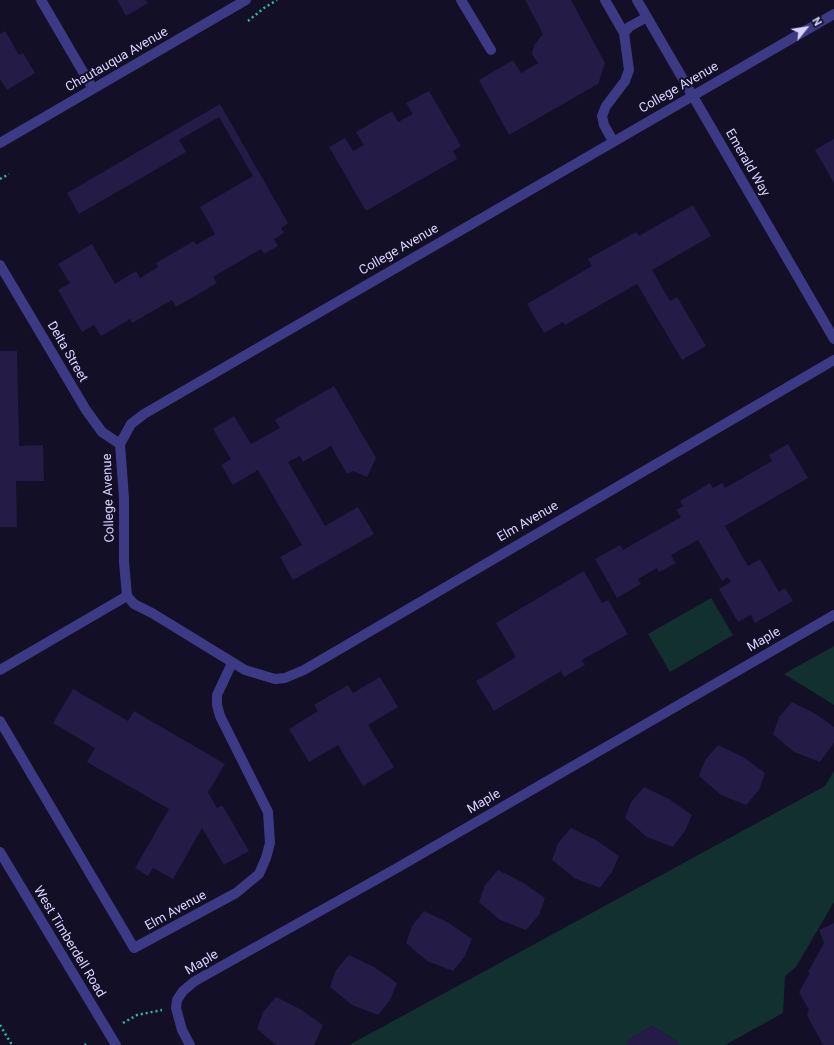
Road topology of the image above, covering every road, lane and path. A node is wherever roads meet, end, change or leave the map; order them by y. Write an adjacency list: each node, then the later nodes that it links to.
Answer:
1 (41, 0): 12 (street)
2 (246, 0): 12 (street, Chautauqua Avenue)
3 (278, 0): 9 (path)
4 (461, 0): 11 (street)
5 (605, 0): 10 (street)
6 (637, 0): 8 (street, Emerald Way)
7 (834, 14): 13 (street, College Avenue)
8 (647, 17): 10 (street); 13 (street, Emerald Way)
9 (248, 21)
10 (624, 33): 14 (street)
11 (491, 50)
12 (92, 89): 15 (street, Chautauqua Avenue)
13 (692, 95): 14 (street, College Avenue); 19 (street, Emerald Way)
14 (613, 142): 21 (street, College Avenue)
15 (0, 143)
16 (9, 174): 17 (path)
17 (0, 179)
18 (0, 265): 21 (street, Delta Street)
19 (834, 339)
20 (834, 360): 24 (street, Elm Avenue)
21 (120, 444): 22 (street, College Avenue)
22 (127, 596): 24 (street, Elm Avenue); 25 (street)
23 (834, 615): 28 (street, Maple)
24 (232, 662): 26 (street, Elm Avenue)
25 (0, 670)
26 (0, 721)
27 (0, 852): 32 (street, West Timberdell Road)
28 (176, 1008): 29 (path); 33 (street)
29 (123, 1023)
30 (0, 1025): 31 (path)
31 (12, 1045)
32 (116, 1045)
33 (190, 1045)

